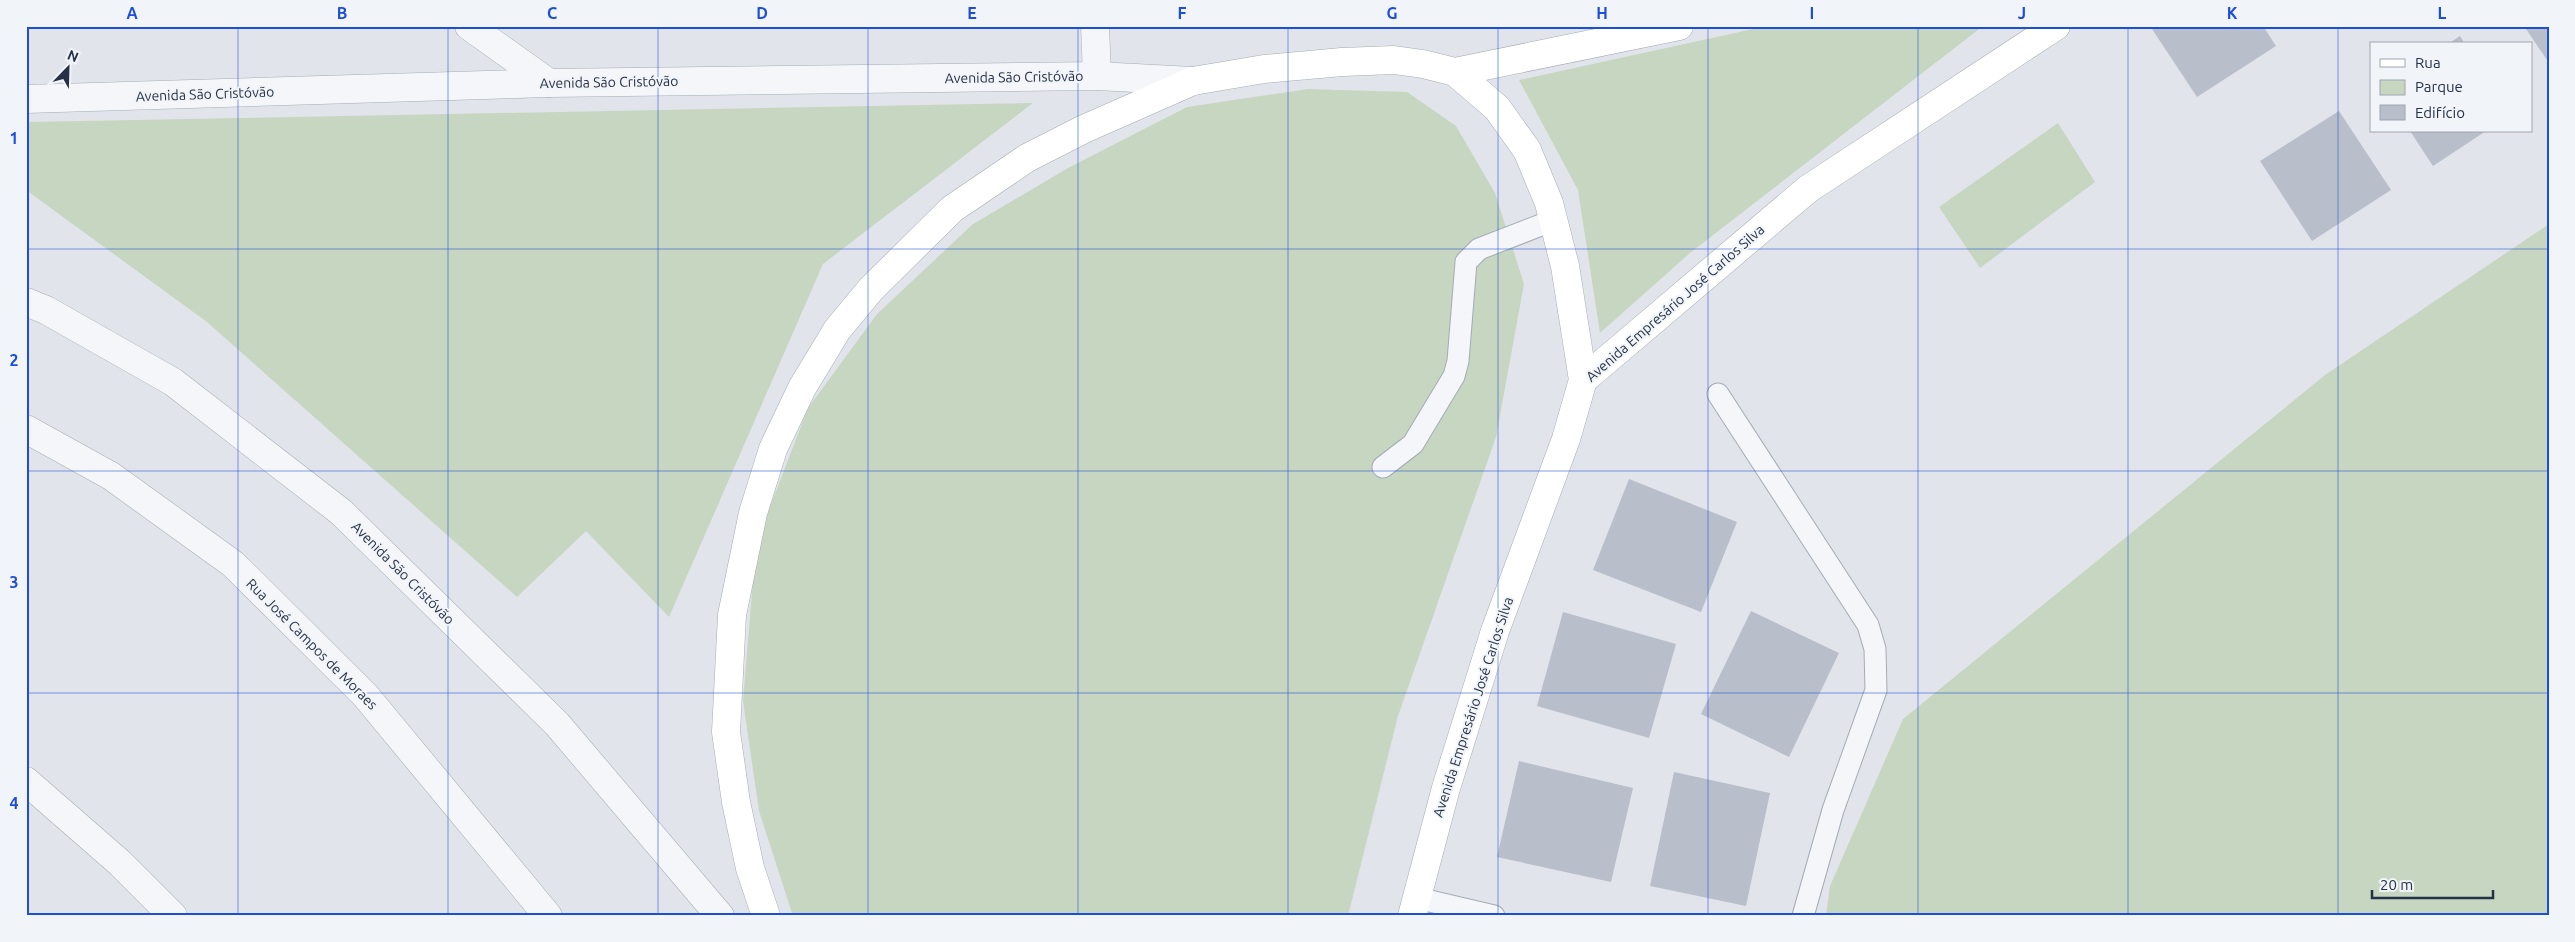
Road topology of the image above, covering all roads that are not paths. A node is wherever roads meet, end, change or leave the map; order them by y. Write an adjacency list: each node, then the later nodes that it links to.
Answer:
1 (469, 26): 8 (street)
2 (1095, 26): 6 (street)
3 (1680, 26): 5 (main road)
4 (2056, 26): 12 (main road, Avenida Empresário José Carlos Silva)
5 (1455, 72): 7 (main road); 10 (main road)
6 (1097, 76): 7 (street, Avenida São Cristóvão); 8 (street, Avenida São Cristóvão)
7 (1193, 81): 21 (main road)
8 (549, 83): 9 (street, Avenida São Cristóvão)
9 (26, 100)
10 (1554, 220): 12 (main road); 15 (lane)
11 (26, 302): 20 (street, Avenida São Cristóvão)
12 (1583, 380): 17 (main road, Avenida Empresário José Carlos Silva)
13 (1718, 394): 23 (lane)
14 (26, 429): 19 (street, Rua José Campos de Moraes)
15 (1383, 467)
16 (26, 781): 18 (street)
17 (1415, 907): 22 (lane)
18 (169, 913)
19 (548, 916)
20 (720, 916)
21 (766, 916)
22 (1494, 916)
23 (1803, 916)

